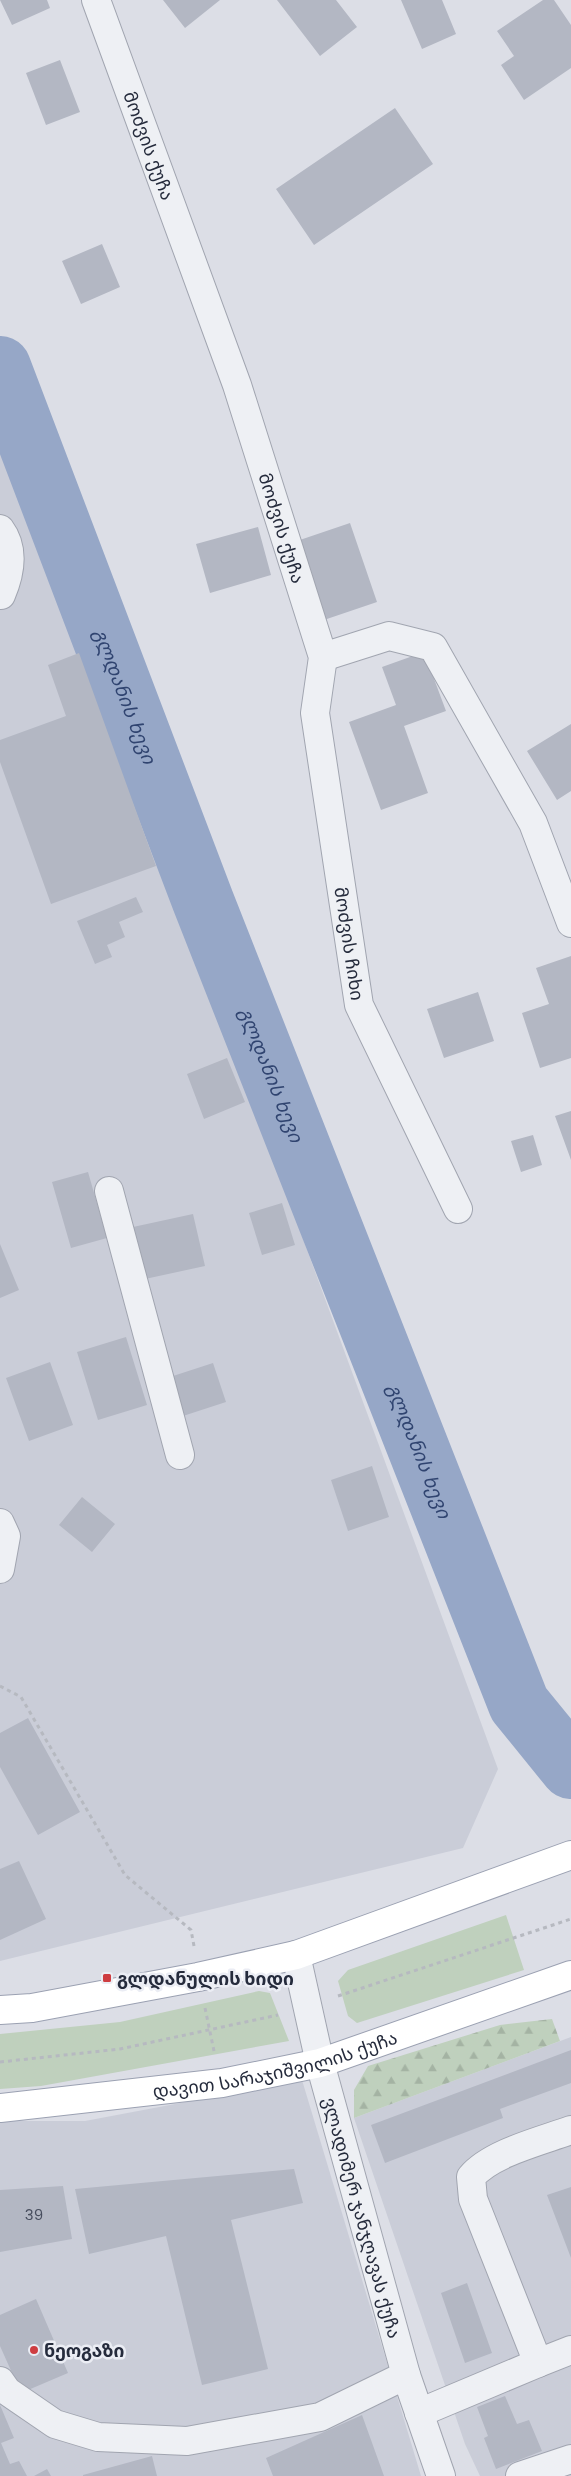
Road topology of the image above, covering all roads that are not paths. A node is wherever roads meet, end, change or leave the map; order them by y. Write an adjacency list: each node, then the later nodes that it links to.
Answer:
1 (96, 0): 4 (street, მოძვის ქუჩა)
2 (0, 529): 3 (street)
3 (1, 595)
4 (323, 657): 5 (street); 7 (street, მოძვის ჩიხი)
5 (571, 923)
6 (109, 1191): 8 (street)
7 (458, 1209)
8 (180, 1454)
9 (3, 1529): 10 (street)
10 (0, 1570)
11 (571, 1855): 12 (main road)
12 (296, 1956): 14 (main road); 15 (street, ვლადიმერ ჯანჯღავას ქუჩა)
13 (571, 1975): 15 (main road, დავით სარაჯიშვილის ქუჩა)
14 (0, 2010)
15 (320, 2063): 16 (main road, დავით სარაჯიშვილის ქუჩა); 20 (street, ვლადიმერ ჯანჯღავას ქუჩა)
16 (0, 2108)
17 (571, 2130): 19 (street)
18 (571, 2350): 19 (street)
19 (538, 2363): 22 (street)
20 (406, 2375): 21 (street); 22 (street, ვლადიმერ ჯანჯღავას ქუჩა)
21 (0, 2381)
22 (419, 2413): 24 (street, ვლადიმერ ჯანჯღავას ქუჩა)
23 (571, 2459): 25 (street)
24 (441, 2476)
25 (520, 2476)

